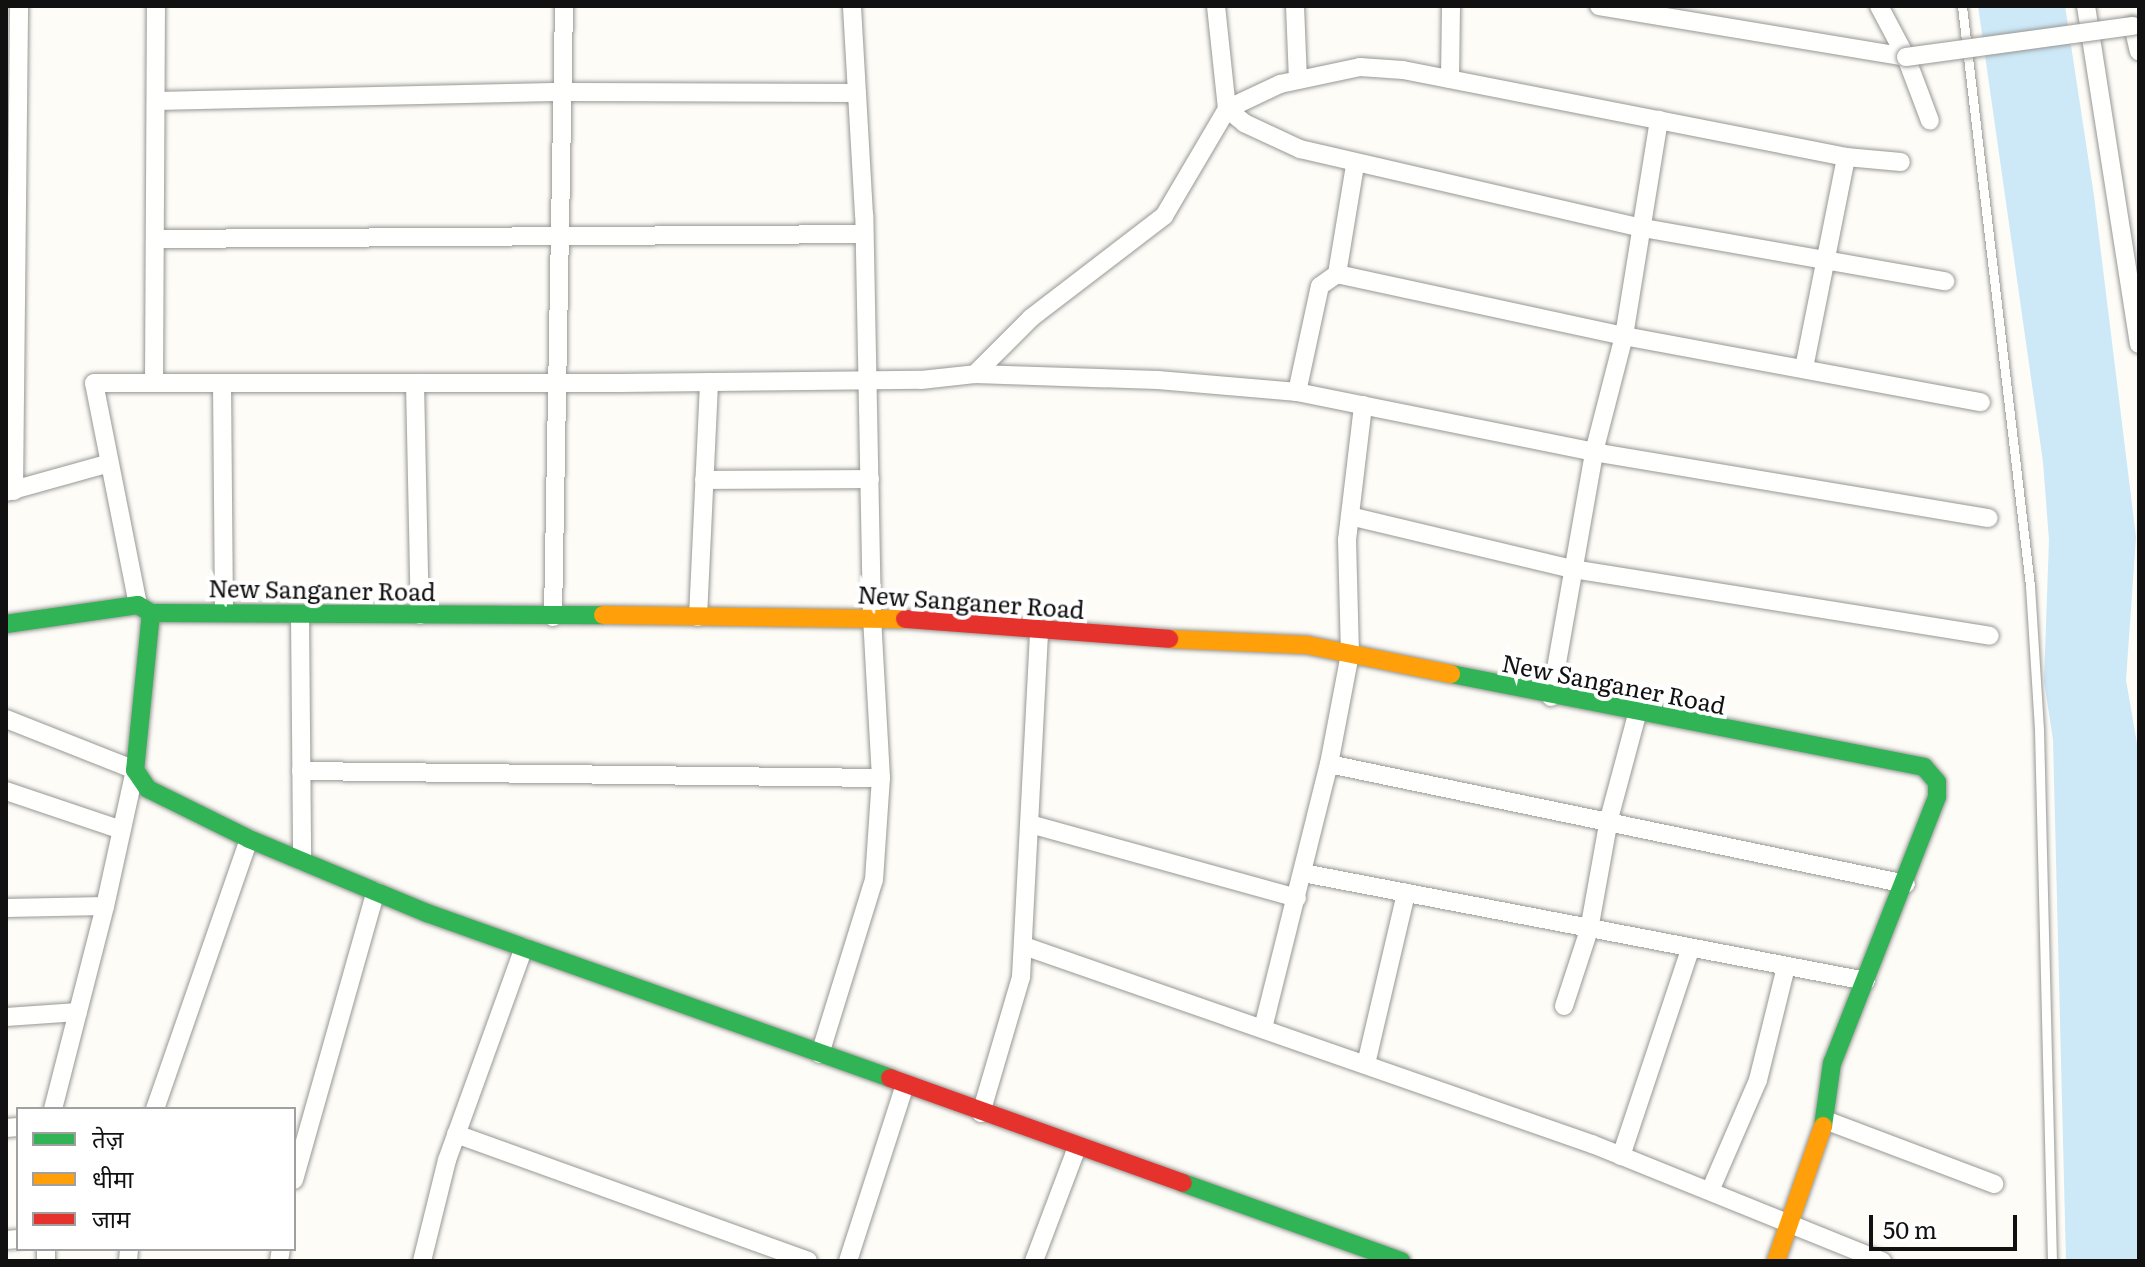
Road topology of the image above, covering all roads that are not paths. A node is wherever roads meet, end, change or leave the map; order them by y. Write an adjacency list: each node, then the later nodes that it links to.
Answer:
1 (156, 6): 18 (street)
2 (564, 6): 16 (street)
3 (852, 6): 17 (street)
4 (1216, 6): 19 (street)
5 (1295, 6): 15 (street)
6 (1451, 6): 14 (street)
7 (1599, 6): 13 (street)
8 (1879, 6): 13 (street)
9 (1962, 6): 116 (lane)
10 (2086, 6): 34 (street)
11 (15, 15): 22 (street)
12 (2139, 51): 13 (street, bridge)
13 (1906, 57): 21 (street)
14 (1450, 79): 15 (street); 20 (street)
15 (1298, 80): 19 (street)
16 (564, 92): 17 (street); 18 (street); 28 (street)
17 (857, 93): 27 (street)
18 (156, 101): 29 (street)
19 (1227, 109): 25 (street); 36 (street)
20 (1659, 120): 23 (street); 26 (street)
21 (1930, 121)
22 (11, 151): 50 (street)
23 (1846, 157): 24 (street); 30 (street)
24 (1901, 162)
25 (1355, 165): 26 (street); 31 (street)
26 (1643, 228): 30 (street); 33 (street)
27 (864, 234): 28 (street); 37 (street)
28 (563, 237): 29 (street); 42 (street)
29 (155, 239): 39 (street)
30 (1824, 261): 32 (street); 35 (street)
31 (1337, 274): 33 (street); 43 (street)
32 (1945, 281)
33 (1624, 336): 35 (street); 46 (street)
34 (2139, 344)
35 (1804, 368): 44 (street)
36 (975, 374): 37 (street); 43 (street)
37 (870, 380): 38 (street); 48 (street)
38 (709, 382): 42 (street); 49 (street)
39 (154, 383): 40 (street); 47 (street)
40 (222, 383): 41 (street); 55 (street)
41 (415, 383): 42 (street); 57 (street)
42 (559, 383): 59 (street)
43 (1297, 392): 45 (street)
44 (1981, 402)
45 (1363, 405): 46 (street); 51 (street)
46 (1594, 452): 52 (street); 53 (street)
47 (106, 464): 50 (street); 54 (street)
48 (870, 479): 49 (street); 58 (street)
49 (704, 480): 60 (street)
50 (10, 491)
51 (1350, 516): 53 (street); 64 (street)
52 (1989, 518)
53 (1573, 569): 63 (street); 65 (street)
54 (144, 609): 55 (street, New Sanganer Road); 61 (street, New Sanganer Road); 69 (street)
55 (224, 610): 56 (street, New Sanganer Road)
56 (300, 614): 57 (street, New Sanganer Road); 70 (street)
57 (420, 615): 59 (street, New Sanganer Road)
58 (872, 616): 60 (street, New Sanganer Road); 62 (street, New Sanganer Road); 71 (street)
59 (553, 617): 60 (street, New Sanganer Road)
60 (698, 617)
61 (6, 624)
62 (1039, 633): 64 (street, New Sanganer Road); 74 (street)
63 (1990, 636)
64 (1350, 654): 65 (street, New Sanganer Road); 68 (street)
65 (1551, 697): 66 (street, New Sanganer Road)
66 (1638, 711): 73 (street); 79 (street, New Sanganer Road)
67 (6, 719): 69 (street)
68 (1329, 764): 73 (street); 78 (street)
69 (135, 770): 75 (street); 76 (street)
70 (301, 771): 71 (street); 77 (street)
71 (881, 778): 95 (street)
72 (6, 791): 75 (street)
73 (1609, 819): 79 (street); 85 (street)
74 (1030, 824): 82 (street); 86 (street)
75 (122, 830): 83 (street)
76 (249, 839): 77 (street); 99 (street)
77 (302, 861): 80 (street)
78 (1303, 873): 81 (street); 82 (street)
79 (1906, 884): 90 (street)
80 (376, 891): 87 (street); 105 (street)
81 (1406, 893): 85 (street); 96 (street)
82 (1297, 898): 94 (street)
83 (105, 906): 84 (street); 92 (street)
84 (6, 908)
85 (1589, 930): 88 (street); 91 (street)
86 (1024, 946): 94 (street); 100 (street)
87 (524, 947): 95 (street); 102 (street)
88 (1690, 950): 89 (street); 104 (street)
89 (1786, 967): 90 (street); 107 (street)
90 (1866, 981): 101 (street)
91 (1564, 1006)
92 (78, 1012): 93 (street); 98 (street)
93 (6, 1017)
94 (1263, 1028): 96 (street)
95 (820, 1054): 97 (street)
96 (1366, 1064): 104 (street)
97 (905, 1085): 100 (street); 111 (street)
98 (54, 1107)
99 (156, 1107)
100 (981, 1113): 103 (street)
101 (1825, 1120): 106 (street); 108 (street)
102 (456, 1134): 109 (street); 110 (street)
103 (1077, 1147): 112 (street); 113 (street)
104 (1621, 1156): 107 (street)
105 (296, 1173)
106 (1994, 1184)
107 (1710, 1191): 108 (street)
108 (1788, 1227): 114 (street); 115 (street)
109 (422, 1261)
110 (808, 1261)
111 (848, 1261)
112 (1034, 1261)
113 (1401, 1261)
114 (1776, 1261)
115 (1882, 1261)
116 (2052, 1261)

